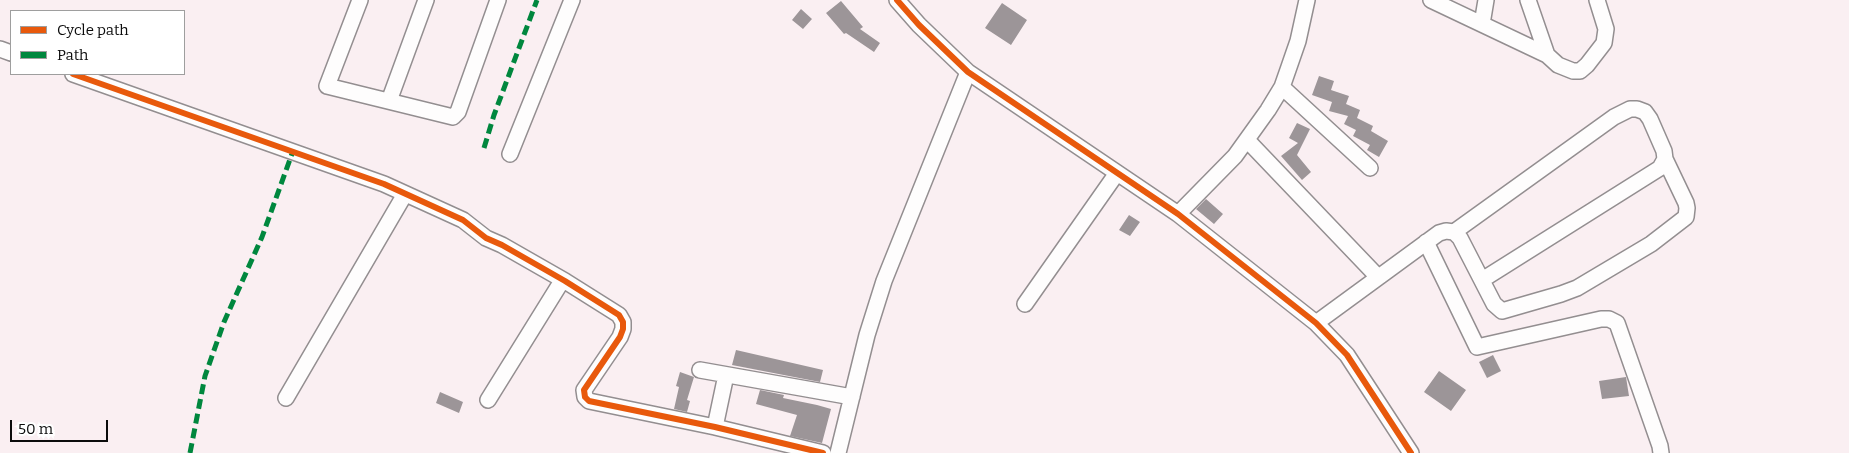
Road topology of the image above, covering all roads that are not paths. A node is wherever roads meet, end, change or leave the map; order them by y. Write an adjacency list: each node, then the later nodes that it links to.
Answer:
1 (360, 0): 16 (street)
2 (426, 0): 16 (street)
3 (498, 0): 16 (street)
4 (572, 0): 18 (street)
5 (897, 0): 13 (street)
6 (1307, 0): 15 (street)
7 (1431, 0): 11 (street)
8 (1486, 0): 11 (street)
9 (1528, 0): 12 (street)
10 (1597, 0): 12 (street)
11 (1482, 24): 12 (street)
12 (1547, 54)
13 (968, 72): 21 (street); 33 (street)
14 (76, 75): 22 (street)
15 (1282, 87): 17 (street); 20 (street)
16 (389, 101)
17 (1247, 140): 23 (street); 26 (street)
18 (510, 154)
19 (1665, 159): 24 (street); 27 (street); 27 (street)
20 (1370, 168)
21 (1117, 173): 23 (street); 29 (street)
22 (405, 194): 28 (street); 34 (street)
23 (1178, 214): 30 (street)
24 (1454, 232): 25 (street); 27 (street)
25 (1426, 242): 26 (street); 40 (street)
26 (1378, 277): 30 (street)
27 (1482, 280)
28 (565, 281): 35 (street); 36 (street)
29 (1025, 304)
30 (1316, 323): 39 (street)
31 (700, 370): 32 (street)
32 (726, 375): 33 (street); 36 (street)
33 (852, 397): 38 (street)
34 (286, 398)
35 (488, 400)
36 (715, 427): 37 (street)
37 (823, 453)
38 (838, 453)
39 (1411, 453)
40 (1661, 453)

